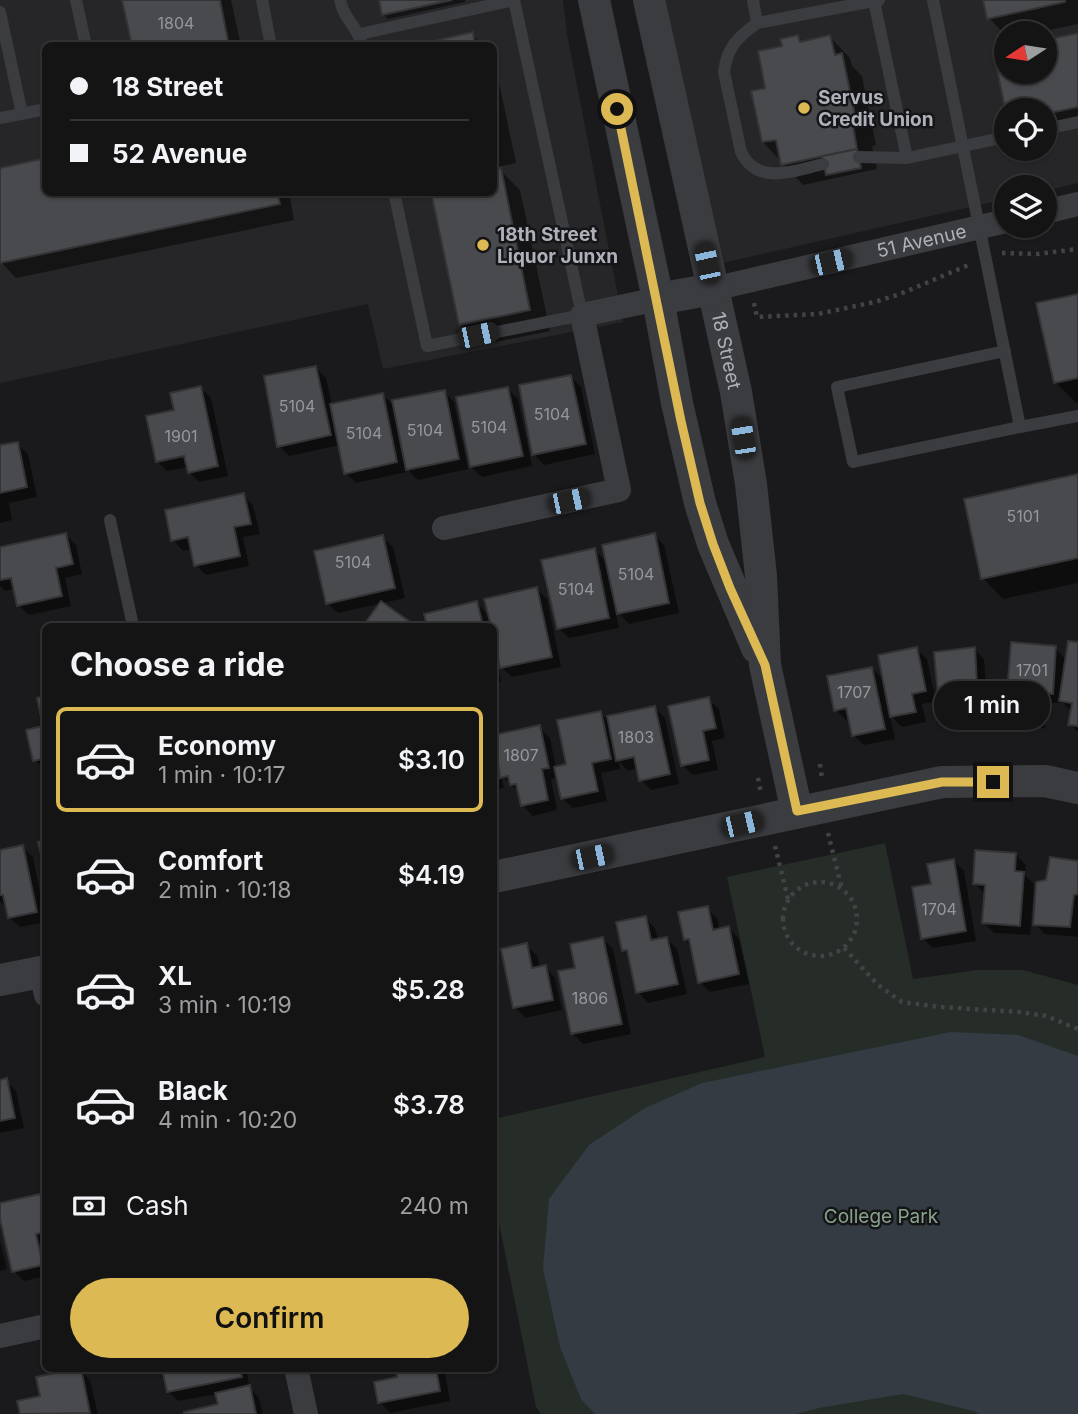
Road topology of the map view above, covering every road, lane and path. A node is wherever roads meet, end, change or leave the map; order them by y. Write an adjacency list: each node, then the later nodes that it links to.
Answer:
1 (76, 0): 13 (lane)
2 (262, 0): 14 (lane)
3 (340, 0): 12 (lane)
4 (514, 0): 12 (lane); 35 (lane)
5 (594, 0): 33 (street, 18 Street)
6 (649, 0): 32 (street, 18 Street)
7 (753, 0): 11 (lane)
8 (876, 0): 11 (lane); 23 (lane)
9 (933, 0): 21 (lane)
10 (0, 12): 16 (lane)
11 (757, 23): 24 (lane)
12 (361, 40)
13 (85, 42)
14 (270, 42)
15 (42, 110): 16 (lane)
16 (22, 114): 17 (lane)
17 (0, 118)
18 (1078, 122): 19 (lane)
19 (1057, 126)
20 (994, 140): 21 (lane)
21 (964, 146): 23 (lane); 29 (lane)
22 (862, 156): 23 (lane)
23 (907, 158)
24 (823, 164)
25 (395, 196): 35 (lane)
26 (1078, 204): 27 (street)
27 (1057, 209)
28 (994, 224): 29 (street, 51 Avenue)
29 (981, 227): 31 (lane); 32 (street, 51 Avenue)
30 (1078, 249): 31 (path)
31 (987, 259): 34 (path); 36 (lane)
32 (713, 289): 33 (street); 42 (street, 18 Street)
33 (658, 299): 35 (street); 42 (street, 18 Street)
34 (756, 312)
35 (582, 315): 40 (street)
36 (1005, 351): 38 (lane); 38 (lane)
37 (1078, 416): 38 (lane)
38 (1020, 427)
39 (110, 520): 41 (lane)
40 (444, 528)
41 (132, 623)
42 (765, 665): 44 (street, 18 Street)
43 (1078, 788): 44 (street)
44 (797, 811): 47 (street)
45 (828, 833): 48 (path)
46 (775, 845): 49 (path)
47 (497, 876)
48 (842, 889): 49 (path); 50 (path)
49 (789, 900): 50 (path)
50 (844, 948): 53 (path)
51 (42, 979): 52 (street)
52 (0, 980)
53 (1078, 1029)
54 (42, 1327): 55 (street)
55 (0, 1336)
56 (297, 1372): 57 (street)
57 (306, 1414)

